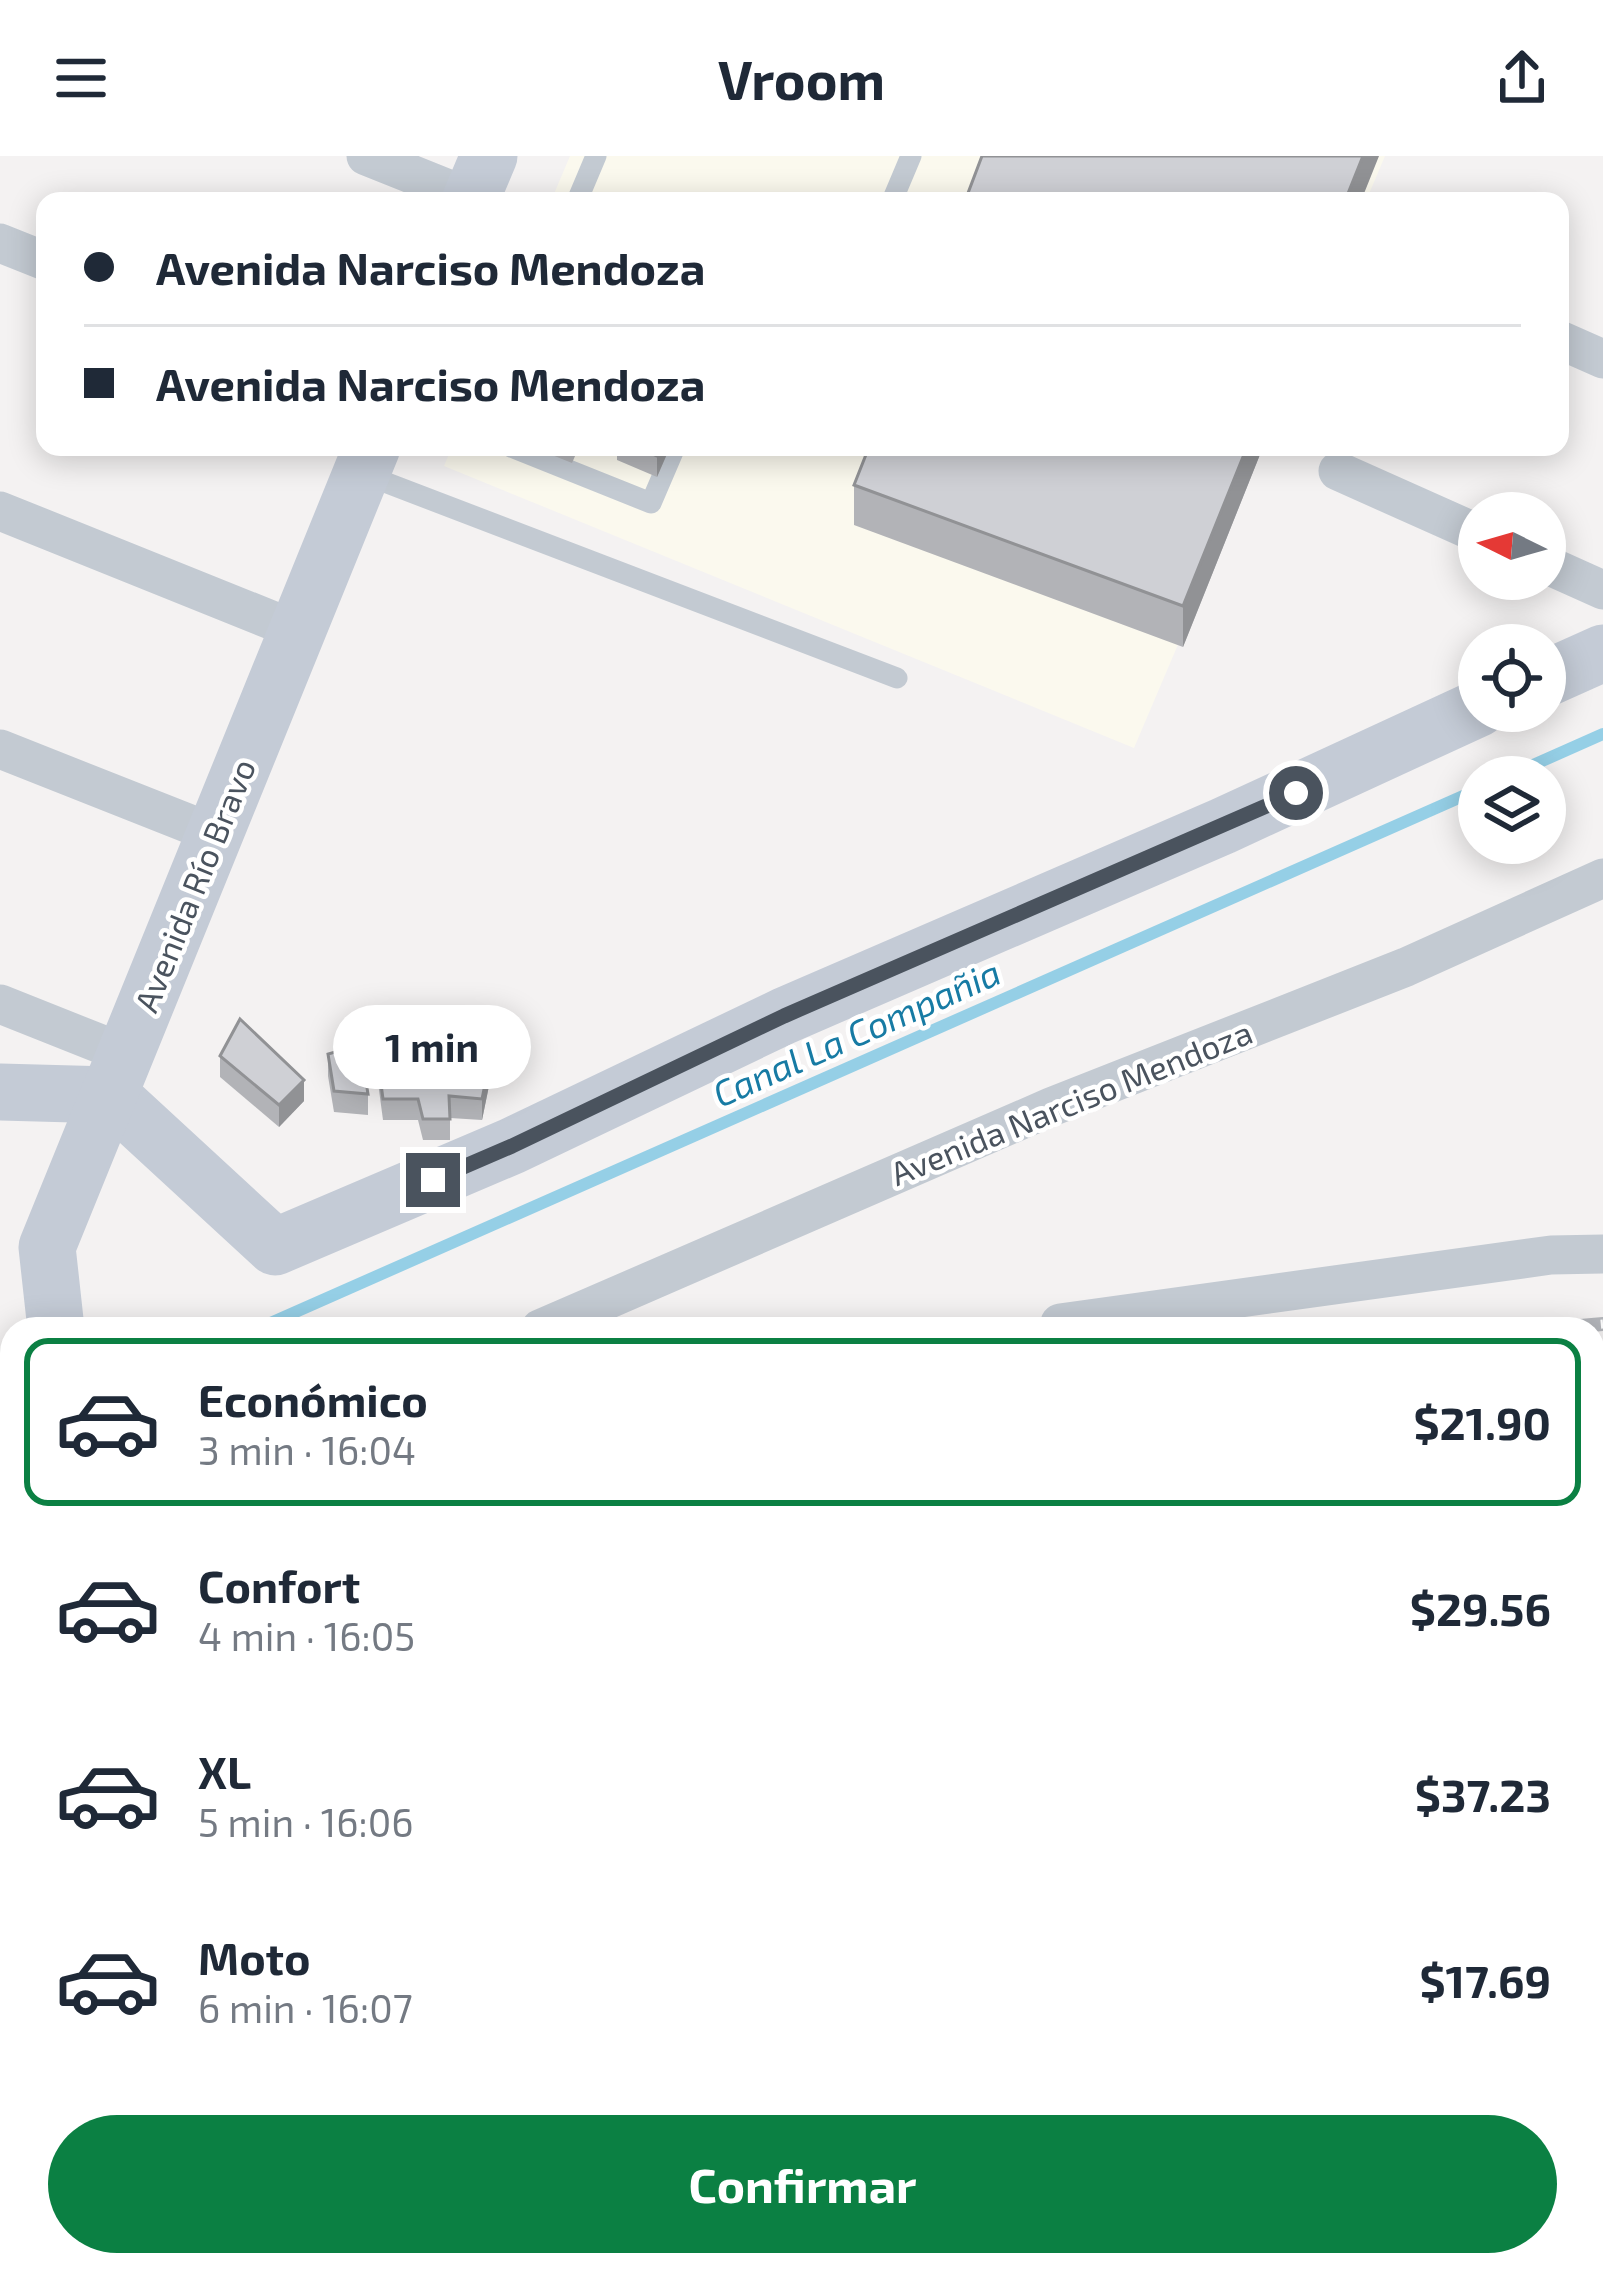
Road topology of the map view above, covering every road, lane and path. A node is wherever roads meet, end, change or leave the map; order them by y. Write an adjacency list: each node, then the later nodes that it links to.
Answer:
1 (366, 156): 4 (street)
2 (596, 156): 5 (lane)
3 (911, 156): 6 (lane)
4 (477, 185)
5 (581, 192)
6 (896, 192)
7 (0, 243): 8 (street)
8 (36, 257)
9 (1569, 344): 10 (street)
10 (1603, 359)
11 (534, 456): 12 (lane)
12 (671, 456)
13 (366, 460): 19 (main road, Avenida Río Bravo); 22 (lane)
14 (1338, 471): 16 (street)
15 (0, 511): 19 (street)
16 (1458, 525)
17 (1566, 573): 18 (street)
18 (1603, 590)
19 (296, 630): 25 (main road, Avenida Río Bravo)
20 (1603, 653): 21 (main road)
21 (1566, 670)
22 (897, 678)
23 (1458, 718): 28 (main road)
24 (0, 749): 25 (street)
25 (215, 833): 28 (main road, Avenida Río Bravo)
26 (1603, 878): 33 (street, Avenida Narciso Mendoza)
27 (0, 1004): 28 (street)
28 (118, 1074): 29 (main road); 31 (main road, Avenida Río Bravo)
29 (0, 1091)
30 (1603, 1254): 34 (street)
31 (24, 1258): 32 (main road, Avenida Río Bravo)
32 (51, 1317)
33 (568, 1317)
34 (1103, 1317)

